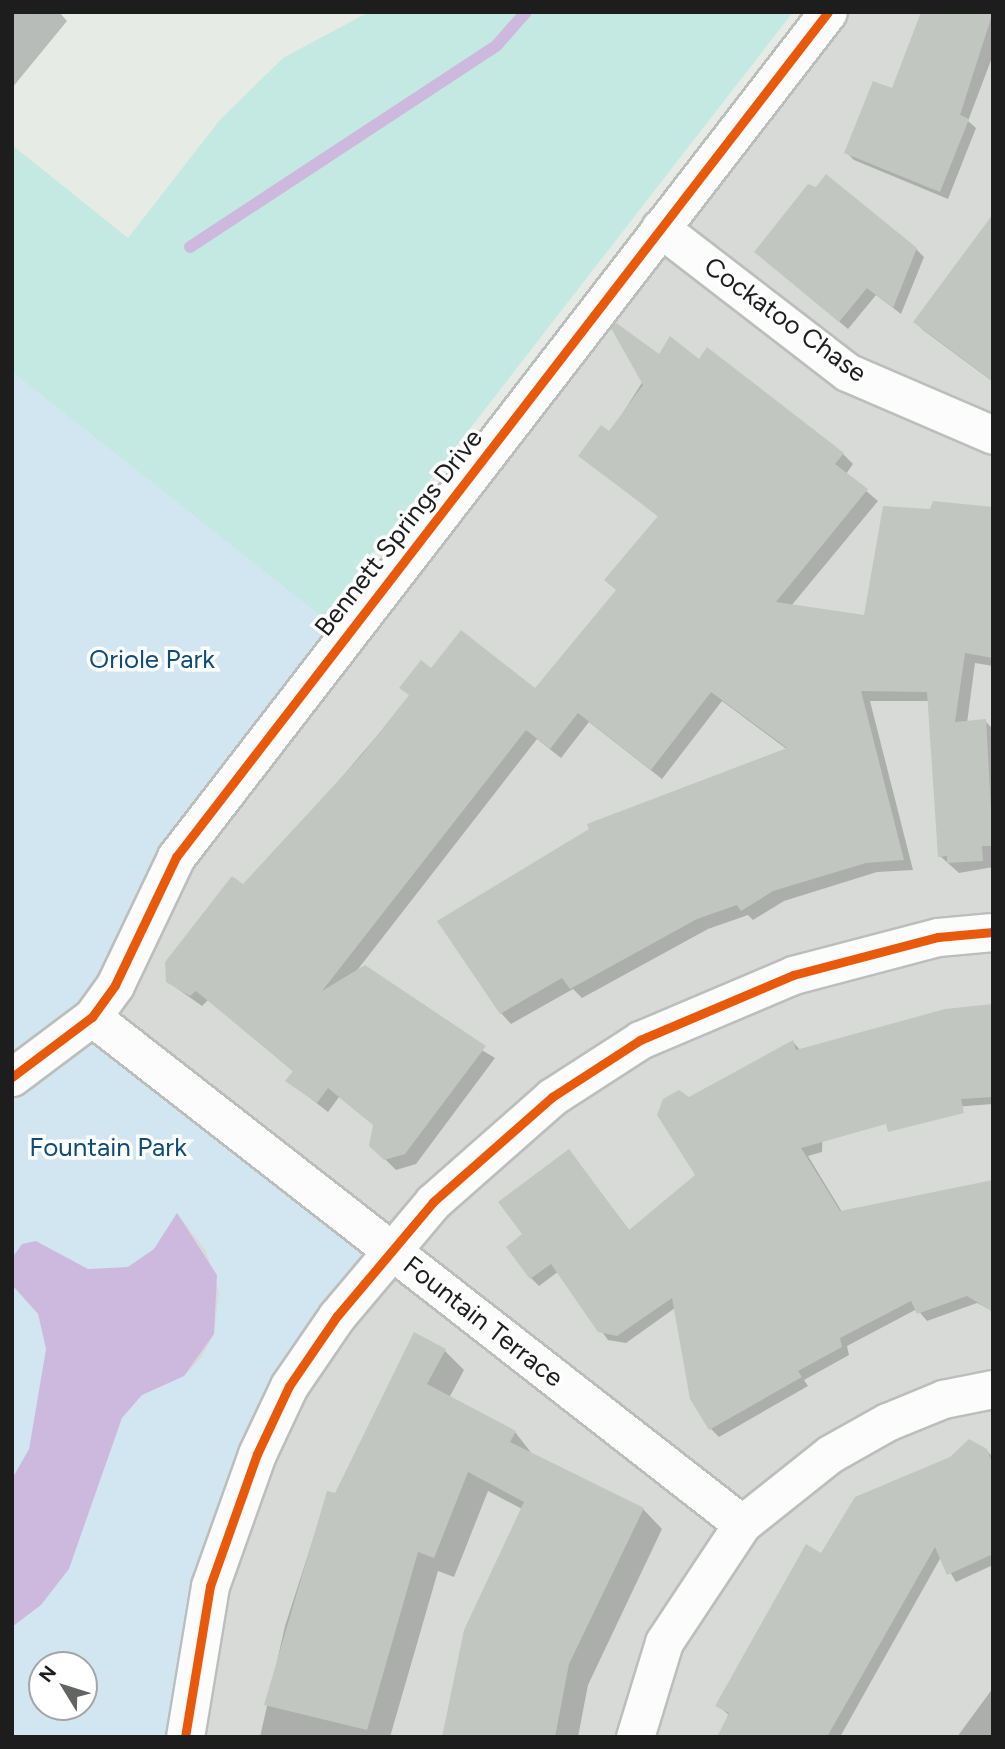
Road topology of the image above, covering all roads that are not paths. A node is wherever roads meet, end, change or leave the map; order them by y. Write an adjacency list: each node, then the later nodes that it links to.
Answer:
1 (828, 12): 2 (street, Bennett Springs Drive)
2 (660, 229): 3 (street, Cockatoo Chase); 5 (street, Bennett Springs Drive)
3 (993, 435)
4 (993, 932): 7 (street)
5 (92, 1017): 6 (street, Bennett Springs Drive); 7 (street, Fountain Terrace)
6 (12, 1077)
7 (390, 1250): 9 (street, Fountain Terrace); 10 (street)
8 (993, 1389): 9 (street)
9 (742, 1524): 11 (street)
10 (185, 1737)
11 (635, 1737)

